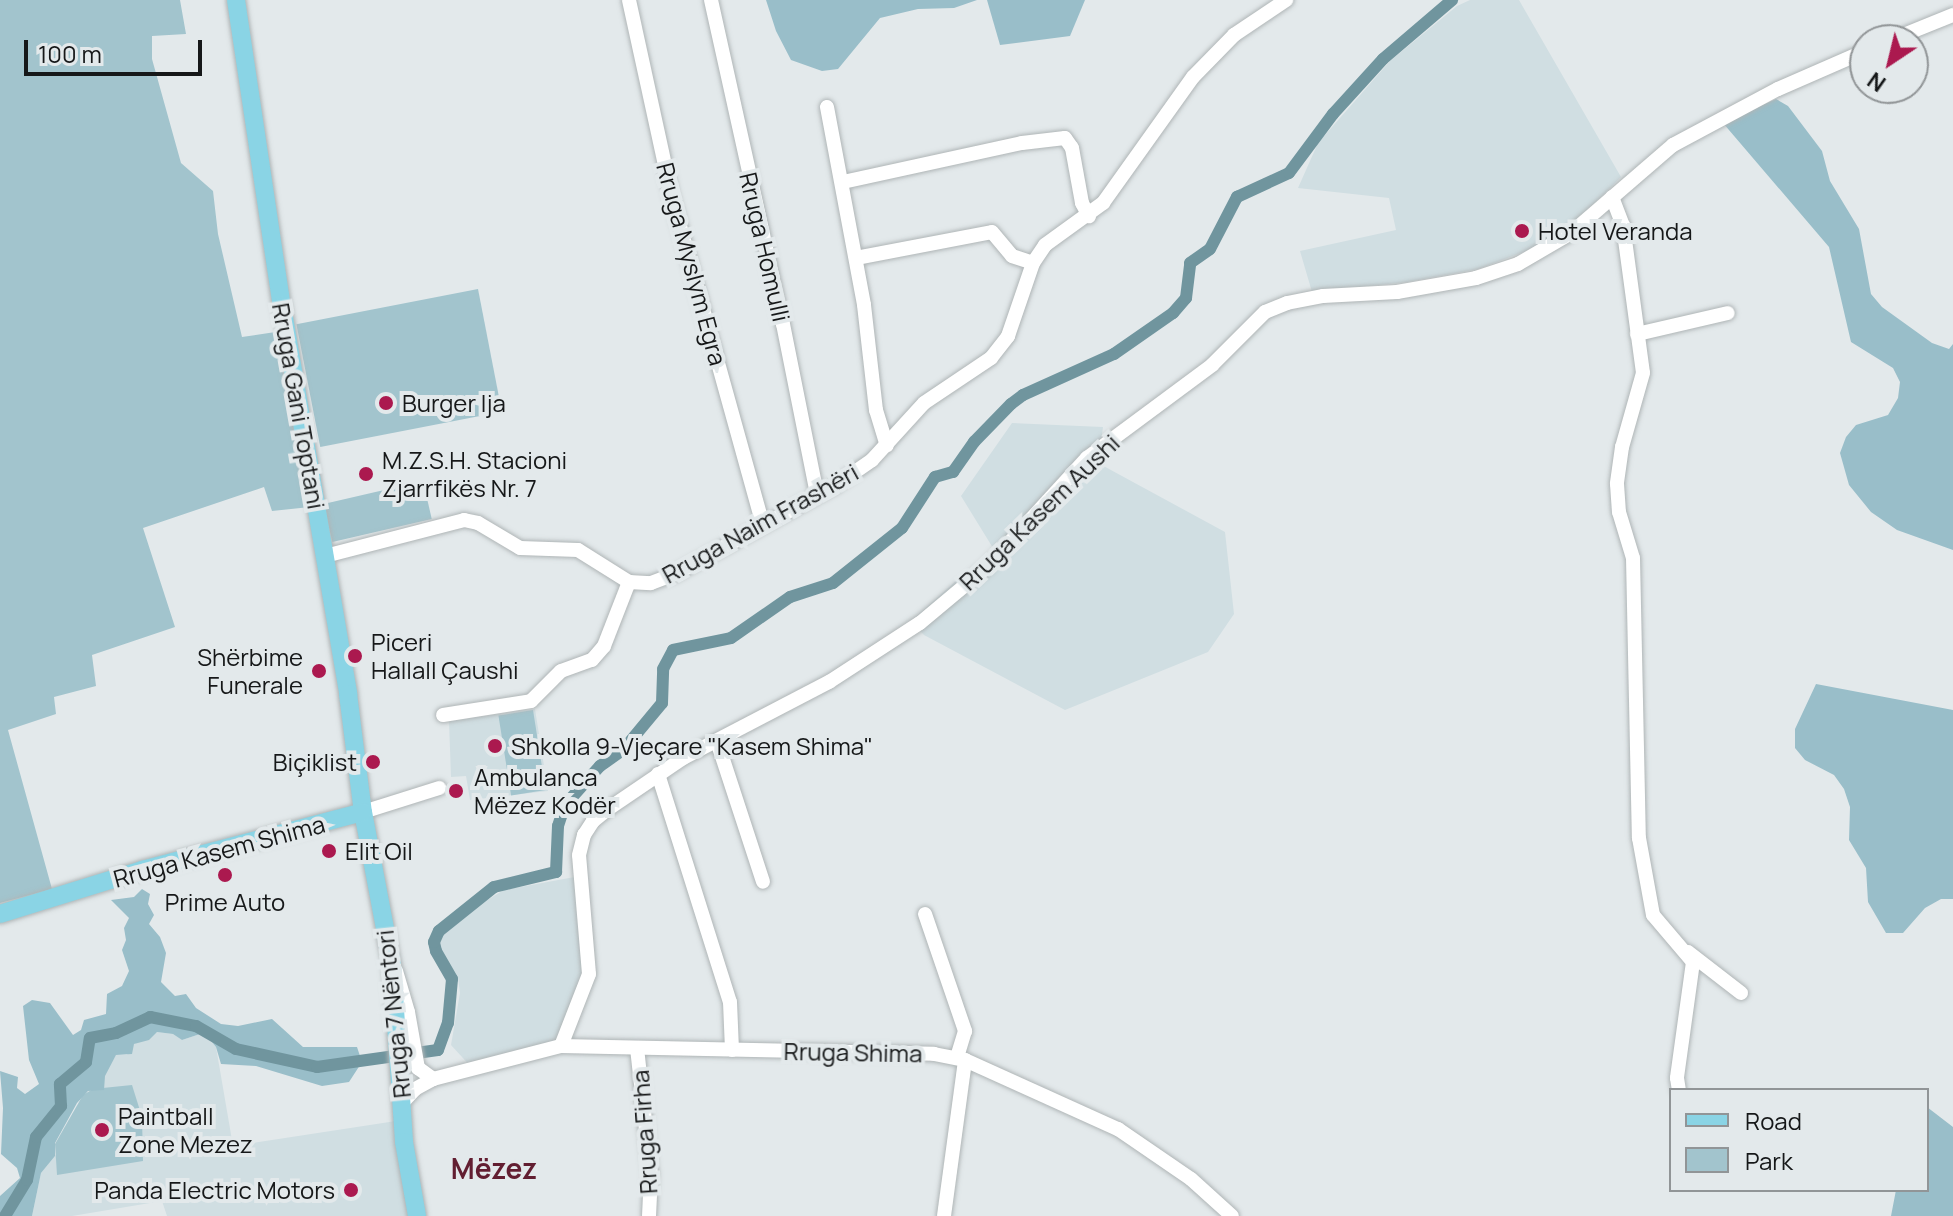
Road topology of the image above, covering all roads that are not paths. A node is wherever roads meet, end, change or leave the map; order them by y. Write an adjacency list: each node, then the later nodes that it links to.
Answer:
1 (236, 0): 19 (main road, Rruga Gani Toptani)
2 (629, 0): 18 (street, Rruga Myslym Egra)
3 (711, 0): 17 (street, Rruga Homulli)
4 (1286, 0): 11 (street, Rruga Naim Frashëri)
5 (1953, 15): 6 (street)
6 (1929, 25)
7 (1849, 58): 10 (street, Rruga Kasem Aushi)
8 (827, 107): 9 (street)
9 (843, 182): 11 (street); 12 (street)
10 (1612, 197): 15 (street); 22 (street, Rruga Kasem Aushi)
11 (1089, 216): 13 (street, Rruga Naim Frashëri)
12 (856, 258): 13 (street); 16 (street)
13 (1033, 263): 16 (street, Rruga Naim Frashëri)
14 (1728, 313): 15 (street)
15 (1637, 334): 29 (street)
16 (887, 445): 17 (street, Rruga Naim Frashëri)
17 (817, 494): 18 (street, Rruga Naim Frashëri)
18 (763, 525): 20 (street, Rruga Naim Frashëri)
19 (325, 556): 20 (street, Rruga Naim Frashëri); 25 (main road, Rruga Gani Toptani)
20 (629, 582): 21 (street)
21 (443, 715)
22 (717, 741): 23 (street, Rruga Kasem Aushi); 26 (street)
23 (658, 774): 31 (street, Rruga Kasem Aushi); 33 (street)
24 (439, 788): 25 (street, Rruga Kasem Shima)
25 (363, 812): 27 (main road, Rruga Kasem Shima); 34 (main road, Rruga 7 Nëntori)
26 (763, 882)
27 (0, 914)
28 (925, 914): 35 (street)
29 (1688, 952): 30 (street); 37 (street)
30 (1741, 993)
31 (561, 1046): 32 (street, Rruga Shima); 36 (street, Rruga Shima)
32 (637, 1048): 33 (street, Rruga Shima); 40 (street, Rruga Firha)
33 (732, 1050): 35 (street, Rruga Shima)
34 (407, 1056): 36 (street); 38 (main road, Rruga 7 Nëntori)
35 (961, 1059): 41 (street); 42 (street, Rruga Shima)
36 (433, 1079): 38 (street, Rruga Shima)
37 (1679, 1088)
38 (402, 1103): 39 (main road, Rruga 7 Nëntori)
39 (417, 1216)
40 (649, 1216)
41 (944, 1216)
42 (1232, 1216)

